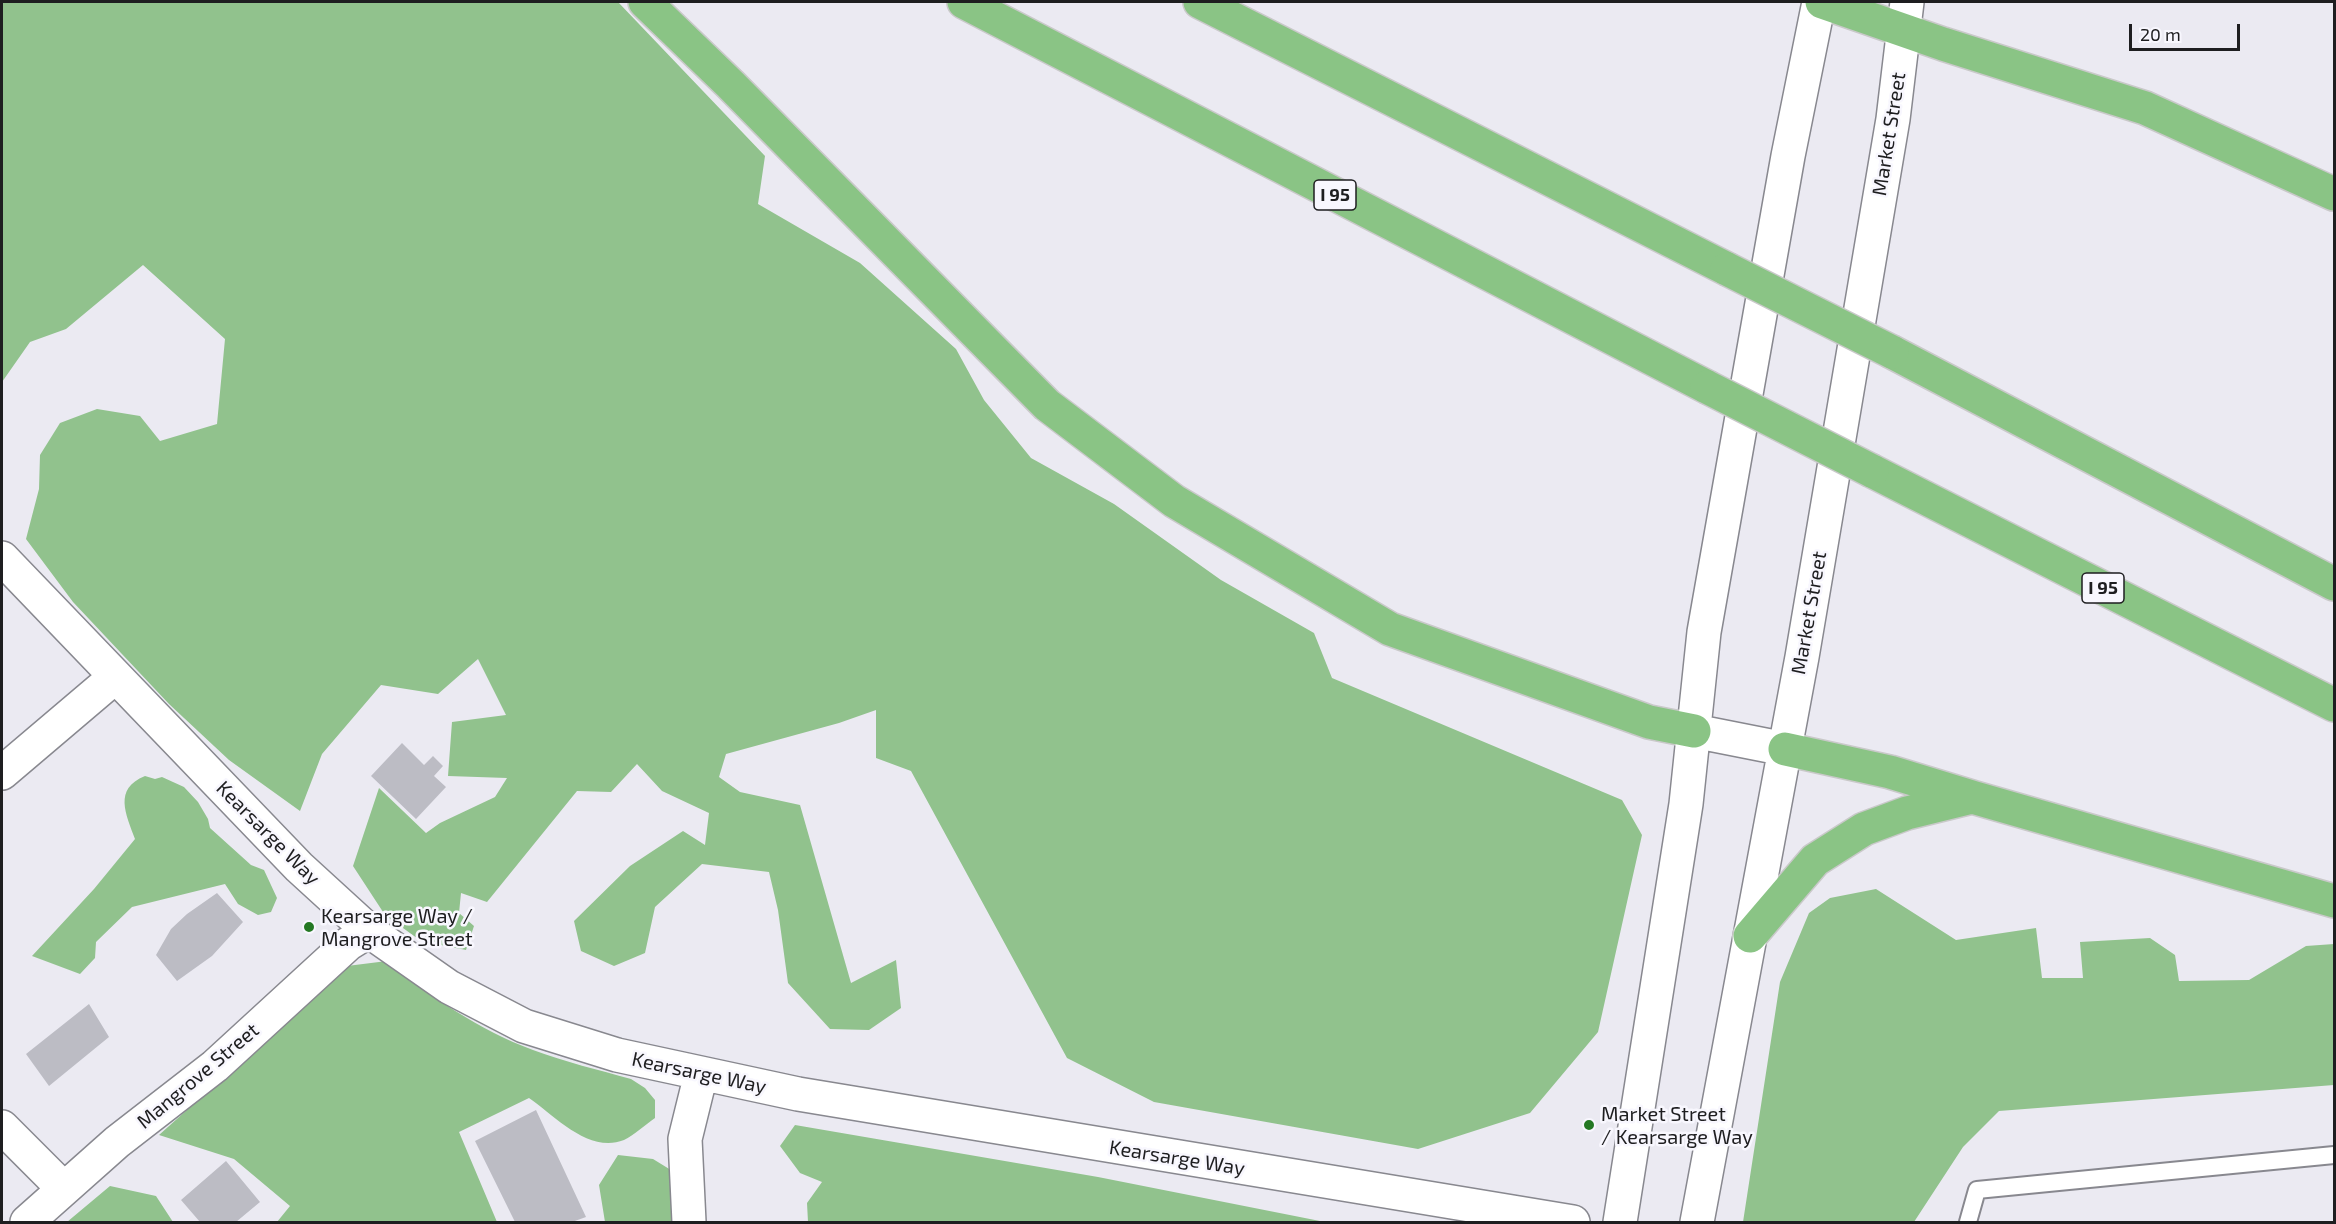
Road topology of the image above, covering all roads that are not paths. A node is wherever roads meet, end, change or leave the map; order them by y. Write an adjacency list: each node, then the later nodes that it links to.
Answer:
1 (645, 2): 11 (highway)
2 (964, 2): 10 (highway, I 95, bridge)
3 (1200, 2): 8 (highway, bridge)
4 (1820, 2): 5 (highway); 11 (street)
5 (1906, 16): 6 (highway); 12 (street, Market Street)
6 (2334, 194)
7 (2, 558): 9 (street, Kearsarge Way)
8 (2334, 584)
9 (115, 677): 13 (street); 16 (street, Kearsarge Way)
10 (2334, 705)
11 (1694, 731): 12 (street); 25 (street)
12 (1785, 748): 14 (highway); 17 (street, Market Street)
13 (2, 773)
14 (1972, 797): 15 (highway); 17 (highway)
15 (2334, 901)
16 (369, 931): 18 (street, Kearsarge Way); 21 (street, Mangrove Street)
17 (1750, 936): 26 (street, Market Street)
18 (701, 1074): 23 (street); 24 (street, Kearsarge Way)
19 (2, 1127): 21 (street)
20 (2334, 1155): 27 (lane)
21 (64, 1189): 22 (street, Mangrove Street)
22 (27, 1222)
23 (689, 1222)
24 (1573, 1222)
25 (1620, 1222)
26 (1697, 1222)
27 (1968, 1222)

